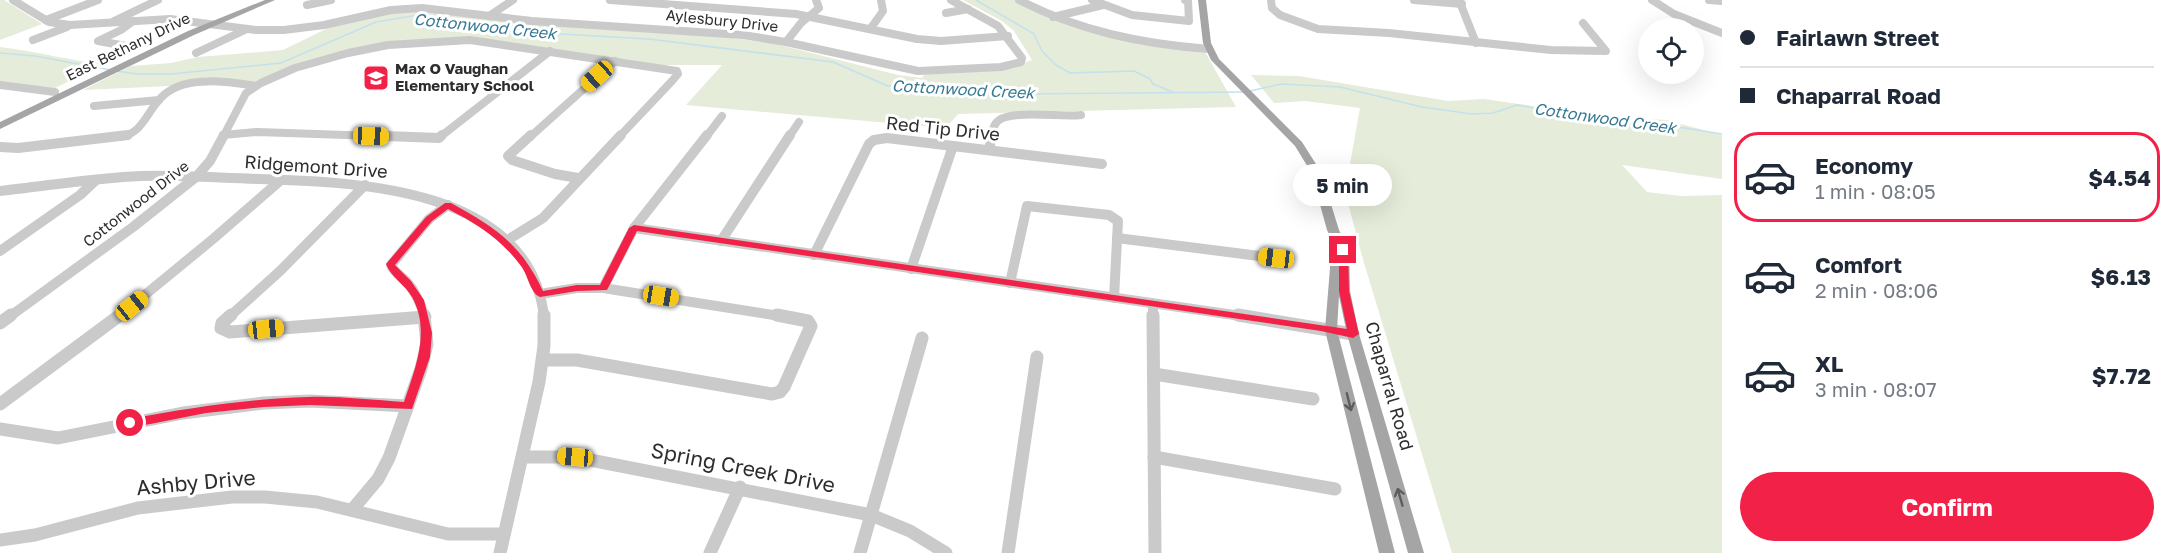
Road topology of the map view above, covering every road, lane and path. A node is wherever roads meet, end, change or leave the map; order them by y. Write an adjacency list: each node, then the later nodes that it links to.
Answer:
1 (13, 0): 31 (street)
2 (98, 0): 31 (street)
3 (158, 0): 33 (street)
4 (261, 0): 35 (main road, East Bethany Drive)
5 (271, 0): 35 (main road, East Bethany Drive)
6 (331, 0): 24 (street)
7 (513, 0): 28 (street)
8 (610, 0): 20 (street)
9 (816, 0): 29 (street)
10 (881, 0): 37 (street)
11 (951, 0): 26 (street)
12 (1019, 0): 30 (street)
13 (1092, 0): 25 (street)
14 (1185, 0): 25 (street)
15 (1202, 0): 45 (main road, Chaparral Road)
16 (1270, 0): 43 (street)
17 (1414, 0): 22 (street)
18 (1652, 0): 39 (street)
19 (1709, 0): 21 (street)
20 (642, 1): 23 (street)
21 (1722, 1)
22 (1460, 2): 43 (street)
23 (706, 3): 29 (street)
24 (307, 5)
25 (1103, 5): 30 (street)
26 (968, 9): 27 (street); 40 (street)
27 (946, 13)
28 (489, 16): 38 (street, Aylesbury Drive); 42 (street, Aylesbury Drive)
29 (811, 16): 37 (street); 42 (street)
30 (1053, 17): 45 (street)
31 (46, 20): 36 (street)
32 (133, 21): 33 (street, Aylesbury Drive); 35 (street, Aylesbury Drive); 44 (street)
33 (112, 23): 36 (street, Aylesbury Drive)
34 (1583, 23): 43 (street)
35 (208, 24): 38 (street, Aylesbury Drive); 49 (main road, East Bethany Drive); 49 (main road, East Bethany Drive)
36 (70, 25): 41 (street)
37 (871, 28): 40 (street)
38 (247, 29): 47 (street)
39 (1722, 33)
40 (1008, 36): 42 (street, Aylesbury Drive)
41 (33, 40)
42 (786, 42)
43 (1476, 43)
44 (132, 47)
45 (1209, 49): 75 (main road, Chaparral Road)
46 (550, 51): 48 (street, Cottonwood Drive); 51 (street, Cottonwood Drive); 62 (street)
47 (196, 53)
48 (615, 61): 68 (street, Cottonwood Drive); 68 (street)
49 (92, 78): 53 (main road, East Bethany Drive); 61 (main road, East Bethany Drive)
50 (0, 85): 52 (street)
51 (256, 86): 55 (street); 62 (street, Cottonwood Drive)
52 (16, 87): 53 (street); 54 (street)
53 (55, 92): 59 (main road, East Bethany Drive)
54 (0, 94)
55 (159, 100): 56 (street); 64 (street)
56 (94, 106)
57 (722, 116): 74 (street)
58 (1081, 116): 65 (street)
59 (0, 118)
60 (799, 122): 78 (street)
61 (0, 126)
62 (224, 135): 67 (street, Cottonwood Drive)
63 (953, 146): 65 (street, Red Tip Drive); 80 (street, Red Tip Drive); 82 (street)
64 (0, 147)
65 (988, 150): 66 (street, Red Tip Drive)
66 (1102, 164)
67 (196, 177): 69 (street, Ridgemont Drive); 70 (street, Ridgemont Drive); 89 (street, Cottonwood Drive)
68 (578, 178): 77 (street)
69 (96, 180): 72 (street, Ridgemont Drive); 79 (street)
70 (281, 180): 71 (street, Ridgemont Drive); 97 (street)
71 (365, 185): 73 (street, Ridgemont Drive); 88 (street)
72 (0, 191)
73 (448, 205): 77 (street, Ridgemont Drive); 88 (street)
74 (634, 228): 78 (street); 84 (street)
75 (1333, 230): 90 (main road, Chaparral Road); 91 (main road, Chaparral Road)
76 (1117, 238): 81 (street); 83 (street); 86 (street)
77 (506, 241): 85 (street, Ridgemont Drive)
78 (721, 241): 80 (street)
79 (0, 251)
80 (814, 255): 82 (street)
81 (1283, 259)
82 (910, 269): 83 (street)
83 (1010, 283): 86 (street)
84 (603, 288): 85 (street); 94 (street)
85 (540, 294): 94 (street, Ridgemont Drive)
86 (1114, 298): 87 (street)
87 (1153, 304): 90 (street); 95 (street)
88 (425, 317): 98 (street)
89 (0, 323)
90 (1331, 330): 91 (street); 114 (main road, Chaparral Road, one-way to 114)
91 (1353, 334): 115 (main road, Chaparral Road, one-way to 91)
92 (922, 338): 105 (street)
93 (1037, 357): 112 (street)
94 (544, 360): 100 (street, Ridgemont Drive)
95 (1154, 374): 96 (street); 101 (street)
96 (1313, 399)
97 (0, 404)
98 (408, 406): 99 (street); 104 (street)
99 (0, 429)
100 (523, 457): 102 (street, Spring Creek Drive); 106 (street, Ridgemont Drive)
101 (1154, 457): 103 (street); 113 (street)
102 (740, 487): 105 (street, Spring Creek Drive); 109 (street)
103 (1335, 489)
104 (352, 510): 106 (street, Ashby Drive); 107 (street, Ashby Drive)
105 (871, 515): 110 (street); 111 (street, Spring Creek Drive)
106 (504, 534): 108 (street, Ridgemont Drive)
107 (0, 540)
108 (500, 553)
109 (710, 553)
110 (860, 553)
111 (946, 553)
112 (1008, 553)
113 (1155, 553)
114 (1387, 553)
115 (1416, 553)

